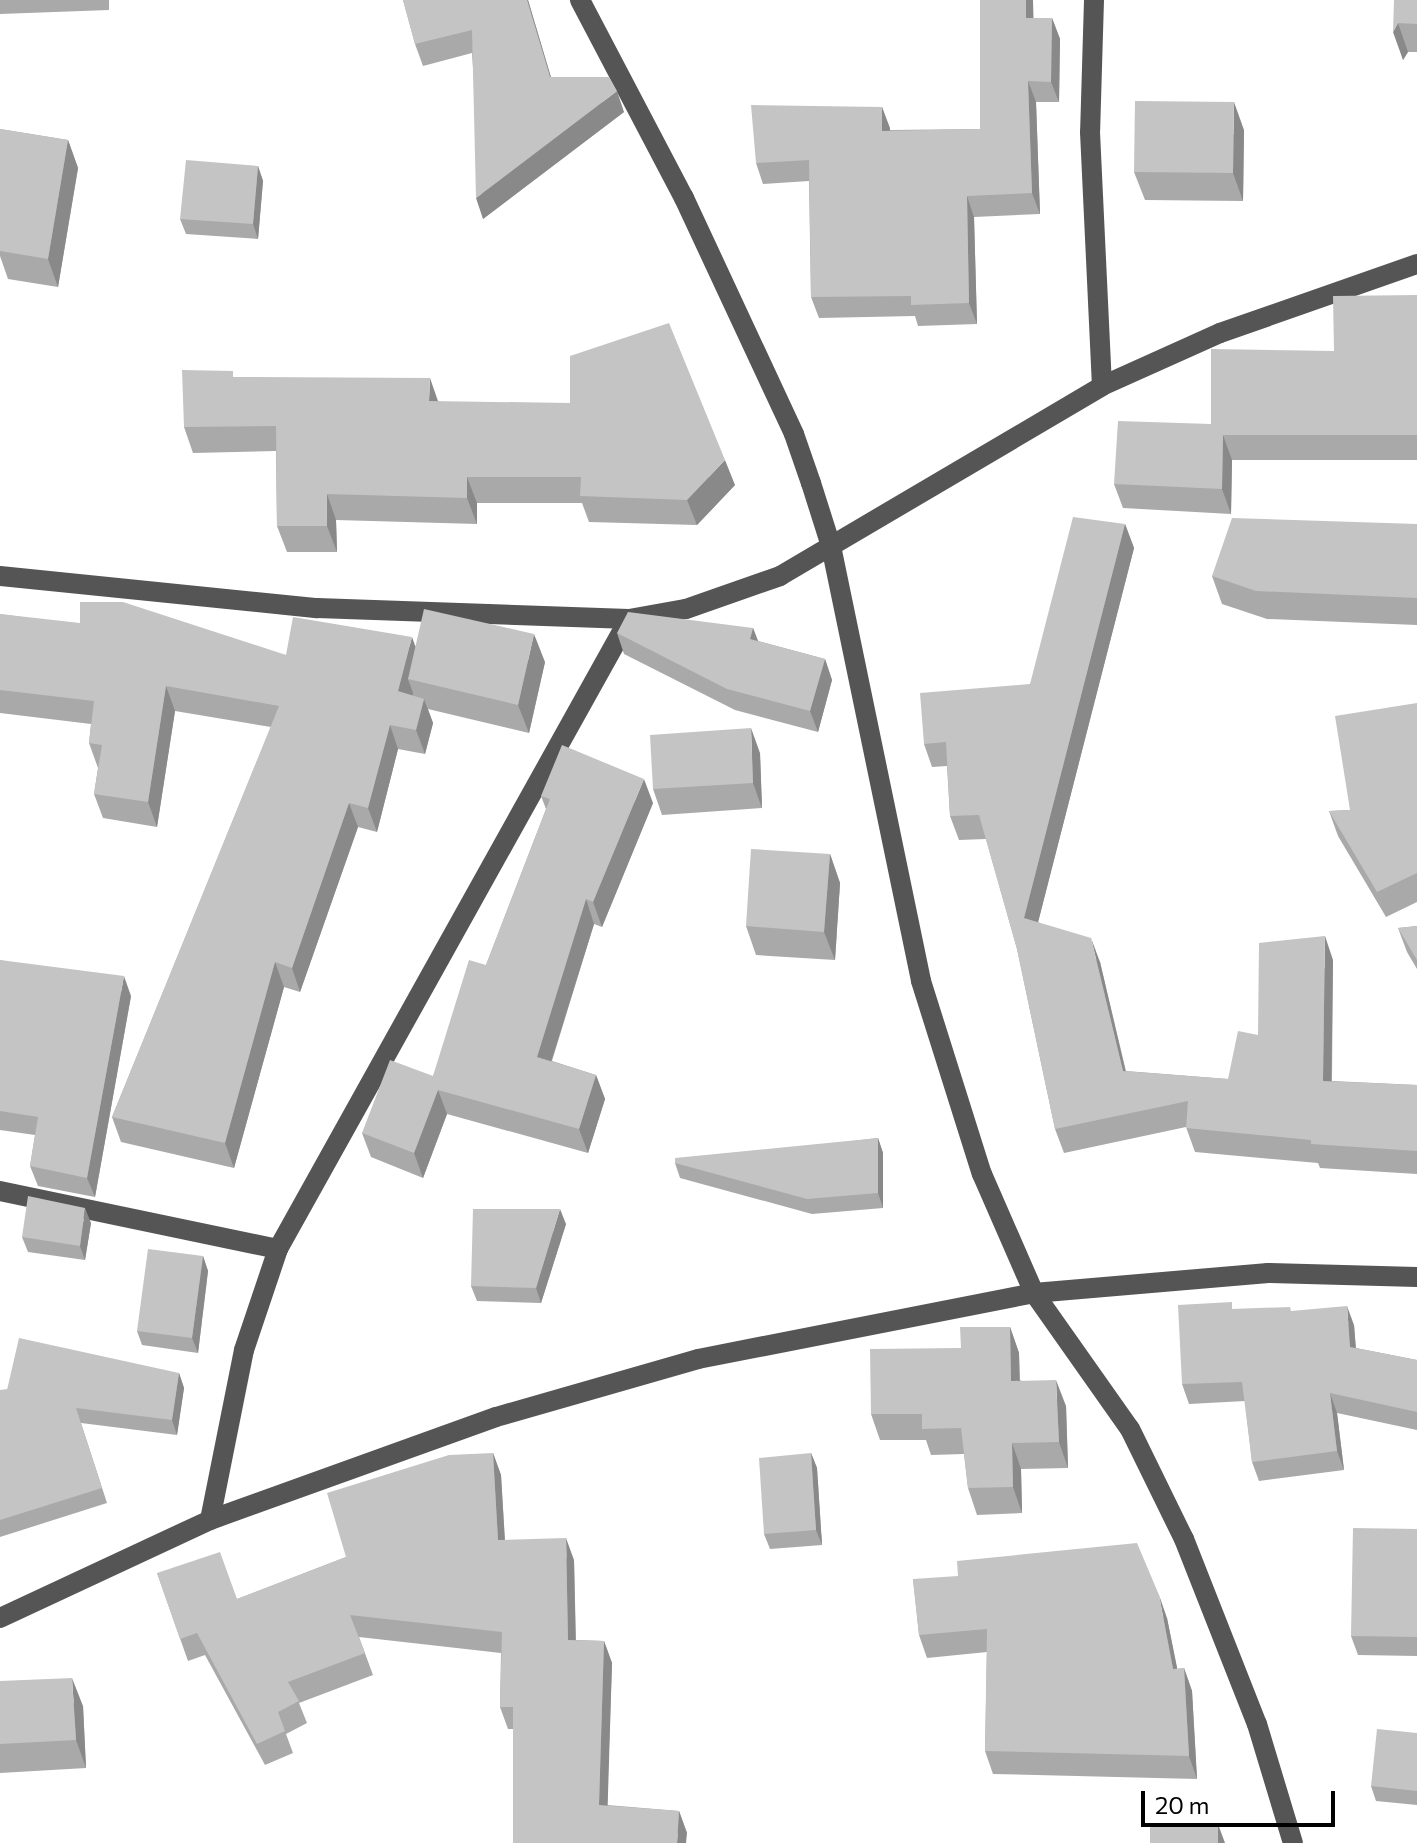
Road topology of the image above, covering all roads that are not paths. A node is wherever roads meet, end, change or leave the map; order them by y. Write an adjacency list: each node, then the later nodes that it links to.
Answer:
1 (580, 0): 5 (street)
2 (1094, 0): 4 (street)
3 (1417, 264): 4 (street)
4 (1102, 386): 5 (street)
5 (831, 546): 7 (street); 11 (street)
6 (0, 576): 7 (street)
7 (629, 619): 9 (street)
8 (0, 1191): 9 (street)
9 (278, 1249): 12 (street)
10 (1417, 1277): 11 (street)
11 (1034, 1293): 12 (street); 14 (street)
12 (210, 1520): 13 (street)
13 (0, 1618)
14 (1293, 1843)

